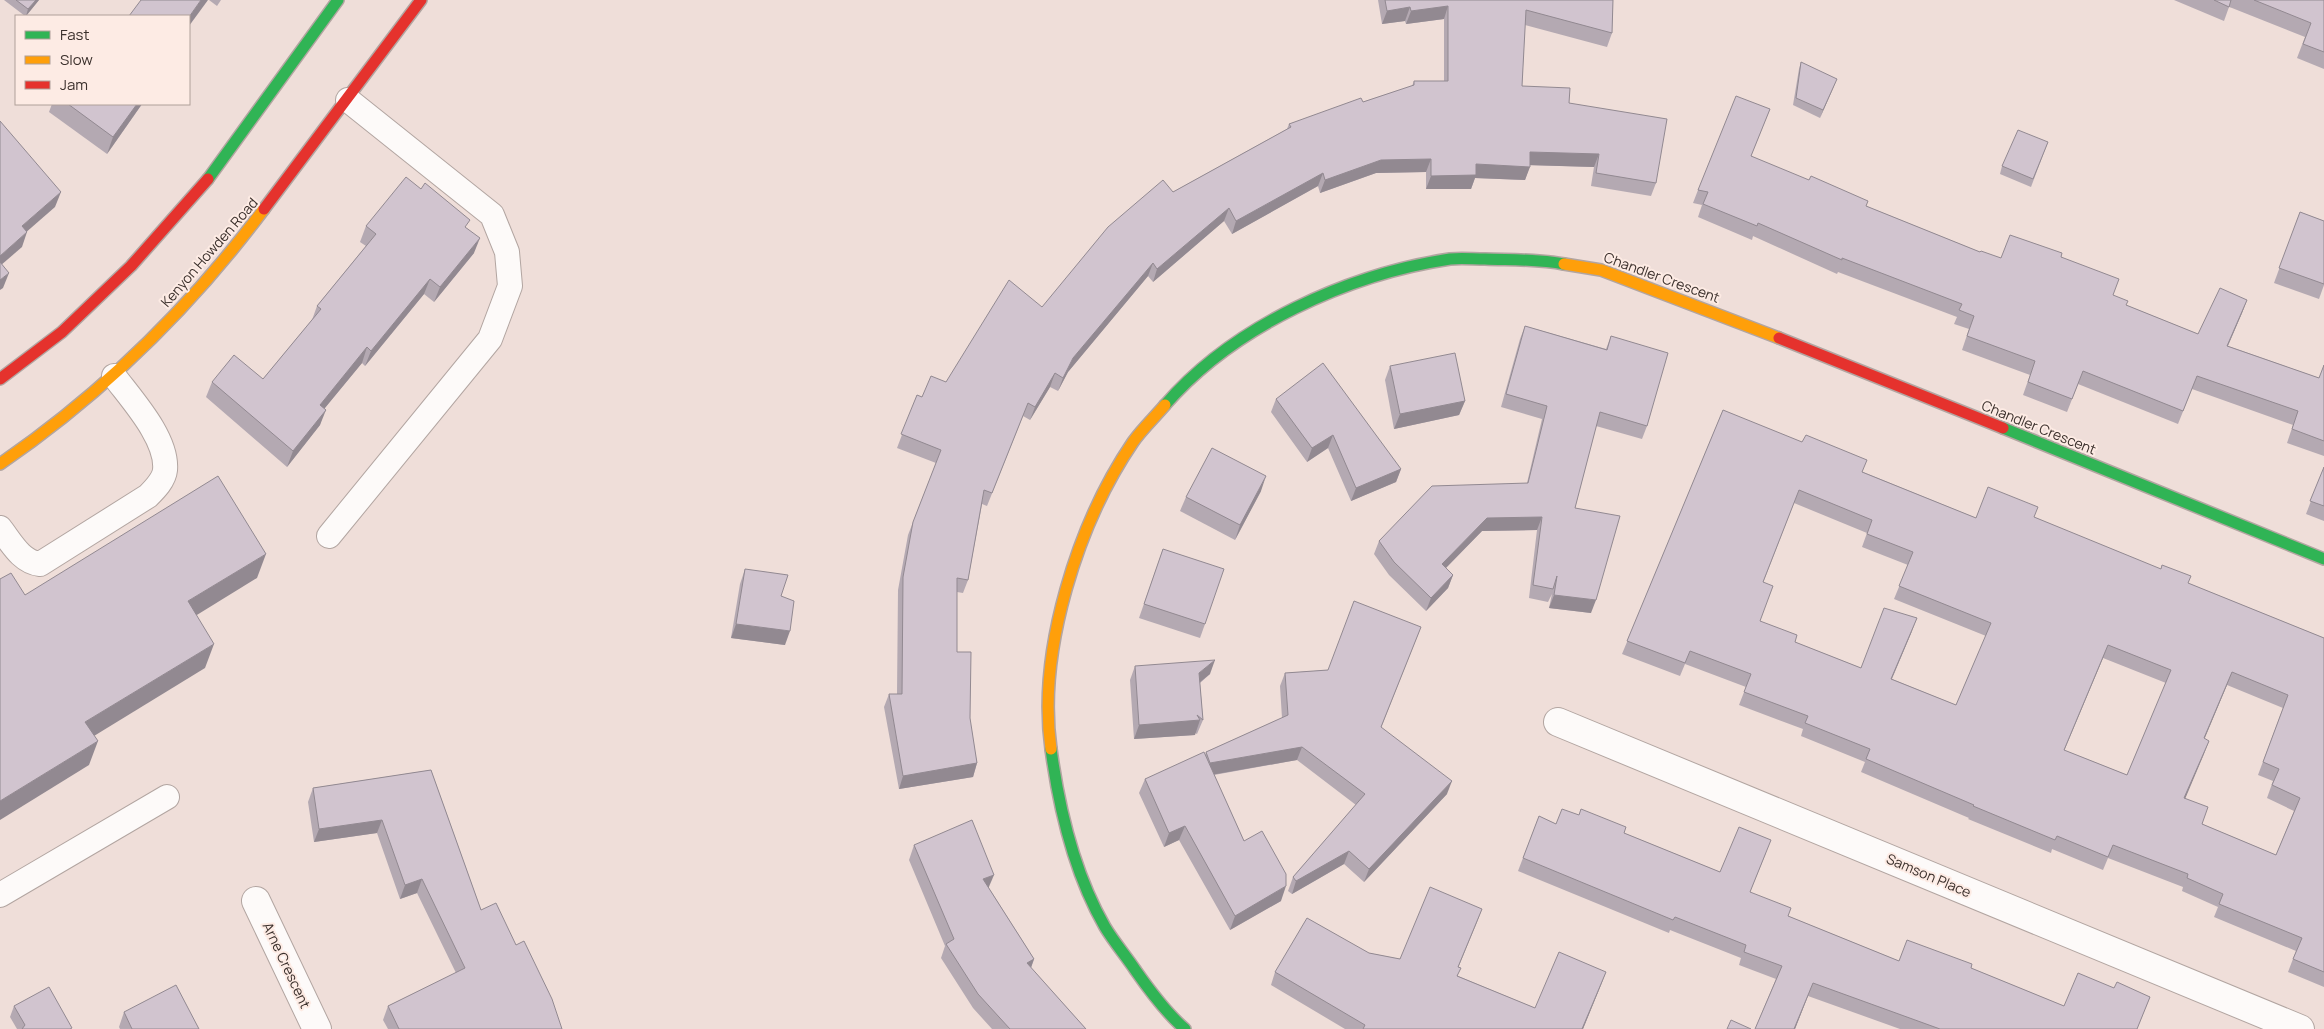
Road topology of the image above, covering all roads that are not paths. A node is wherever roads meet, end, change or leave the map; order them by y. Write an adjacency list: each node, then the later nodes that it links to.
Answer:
1 (338, 0): 5 (street)
2 (421, 0): 3 (street, Kenyon Howden Road)
3 (348, 100): 4 (street, Kenyon Howden Road); 8 (lane)
4 (114, 376): 6 (street, Kenyon Howden Road); 7 (lane)
5 (0, 379)
6 (0, 464)
7 (0, 528)
8 (329, 536)
9 (2324, 560): 15 (street, Chandler Crescent)
10 (1558, 722): 16 (street, Samson Place)
11 (167, 797): 12 (lane)
12 (0, 895)
13 (256, 901): 14 (street, Arne Crescent)
14 (317, 1029)
15 (1185, 1029)
16 (2300, 1029)

